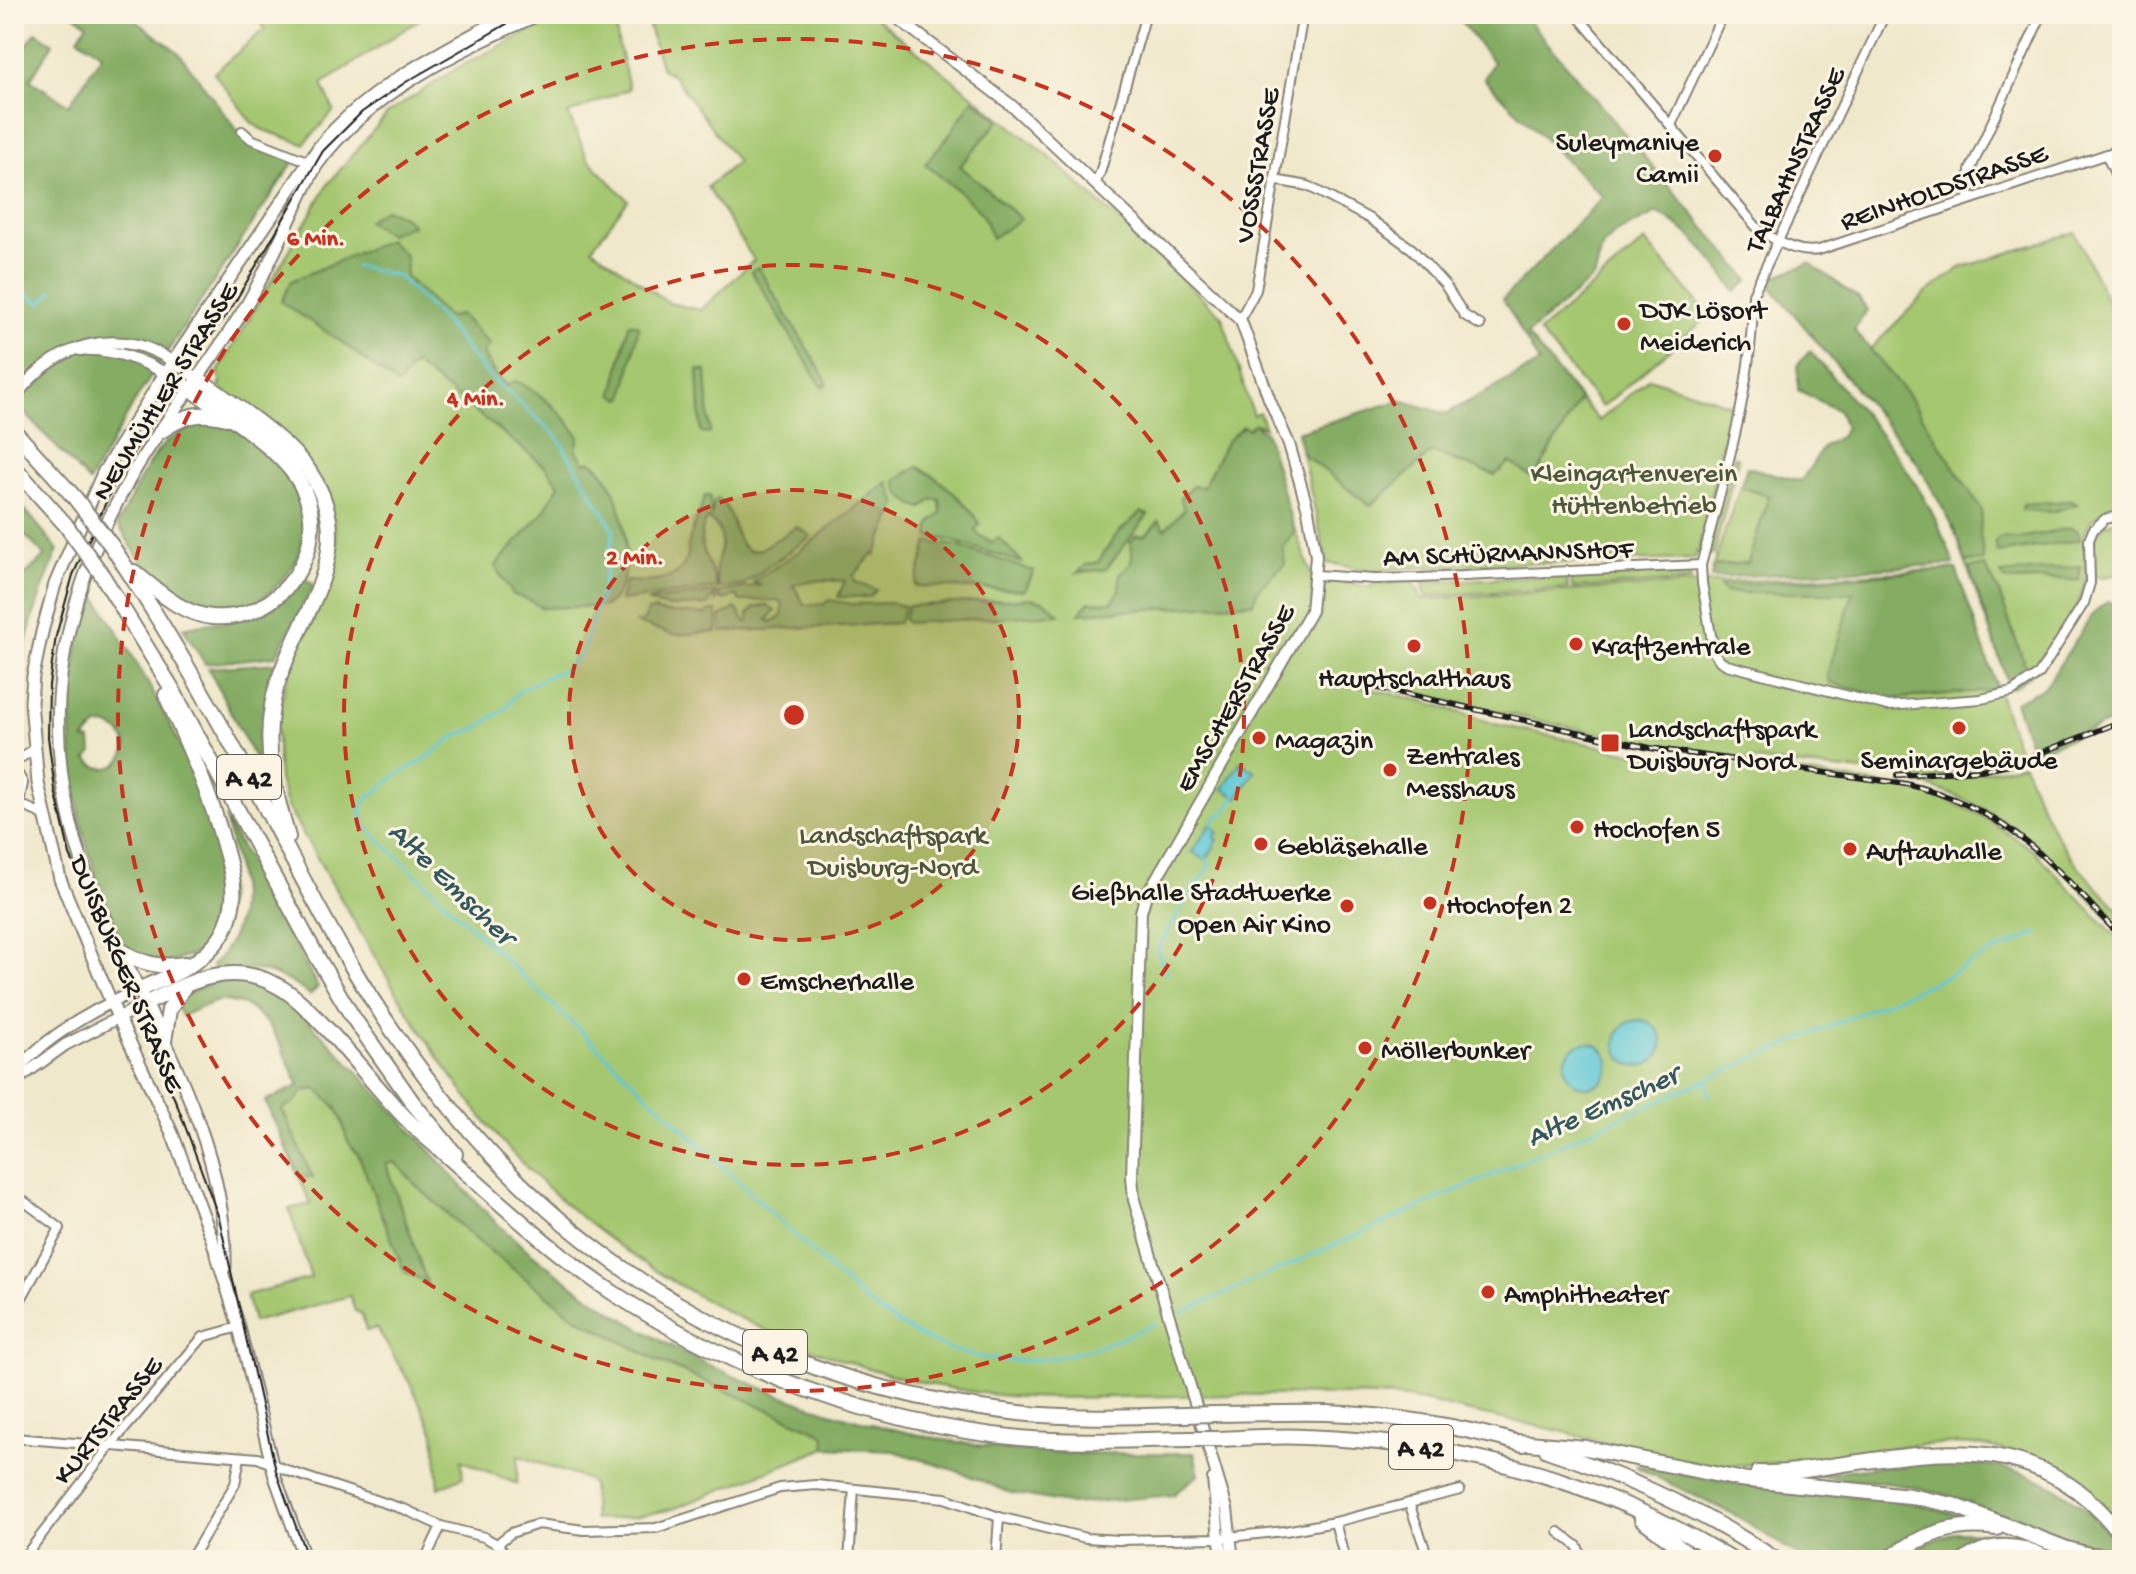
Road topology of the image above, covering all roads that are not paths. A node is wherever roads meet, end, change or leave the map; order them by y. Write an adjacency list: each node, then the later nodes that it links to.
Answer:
1 (511, 14): 14 (main road, NEUMÜHLER STRASSE)
2 (540, 14): 14 (main road, NEUMÜHLER STRASSE)
3 (892, 14): 16 (street, EMSCHERSTRASSE)
4 (1146, 14): 16 (street)
5 (1303, 14): 15 (street, VOSSSTRASSE)
6 (1576, 14): 10 (street)
7 (1723, 14): 10 (street)
8 (1885, 14): 19 (street, TALBAHNSTRASSE)
9 (2042, 14): 18 (street)
10 (1671, 125): 19 (street)
11 (242, 131): 14 (street)
12 (2122, 149): 13 (street, REINHOLDSTRASSE)
13 (2106, 154): 17 (street); 18 (street, REINHOLDSTRASSE)
14 (312, 164): 22 (main road, NEUMÜHLER STRASSE); 23 (main road, NEUMÜHLER STRASSE)
15 (1274, 180): 20 (street, VOSSSTRASSE); 21 (street)
16 (1095, 184): 20 (street, EMSCHERSTRASSE)
17 (2122, 189)
18 (1969, 199): 19 (street, REINHOLDSTRASSE)
19 (1779, 242): 31 (street, TALBAHNSTRASSE)
20 (1240, 319): 32 (street, EMSCHERSTRASSE)
21 (1480, 325)
22 (170, 368): 23 (street); 24 (street); 34 (main road, NEUMÜHLER STRASSE)
23 (194, 383): 25 (highway); 27 (main road, NEUMÜHLER STRASSE); 40 (highway)
24 (14, 398)
25 (232, 420): 27 (highway); 30 (highway)
26 (14, 431): 30 (highway, A 42, bridge)
27 (161, 431): 33 (main road, NEUMÜHLER STRASSE)
28 (14, 467): 35 (highway, A 42, bridge)
29 (2122, 515): 31 (street, TALBAHNSTRASSE)
30 (124, 564): 40 (highway, A 42)
31 (1701, 565): 32 (street, AM SCHÜRMANNSHOF)
32 (1316, 575): 59 (street, EMSCHERSTRASSE)
33 (67, 630): 41 (main road, DUISBURGER STRASSE)
34 (42, 632): 36 (main road, DUISBURGER STRASSE)
35 (167, 687): 42 (highway); 52 (highway, A 42)
36 (33, 750): 37 (street); 39 (main road, DUISBURGER STRASSE)
37 (14, 765): 38 (street)
38 (14, 806): 39 (street)
39 (44, 815): 45 (main road, DUISBURGER STRASSE)
40 (299, 872): 57 (highway, A 42, bridge)
41 (120, 950): 42 (highway); 44 (main road, DUISBURGER STRASSE)
42 (193, 962): 44 (highway)
43 (187, 984): 46 (highway); 48 (highway); 52 (highway)
44 (140, 989): 45 (street); 46 (main road, DUISBURGER STRASSE)
45 (111, 1002): 47 (main road, DUISBURGER STRASSE); 49 (street)
46 (147, 1003): 47 (street); 48 (main road, DUISBURGER STRASSE)
47 (118, 1017): 50 (street); 53 (main road, DUISBURGER STRASSE)
48 (164, 1041): 53 (main road, DUISBURGER STRASSE)
49 (14, 1073)
50 (14, 1082)
51 (14, 1194): 54 (street)
52 (499, 1201): 65 (highway, A 42, bridge)
53 (225, 1276): 55 (main road, DUISBURGER STRASSE)
54 (14, 1312)
55 (239, 1327): 58 (street, KURTSTRASSE); 61 (main road, DUISBURGER STRASSE)
56 (14, 1438): 58 (street)
57 (1517, 1442): 62 (highway); 91 (highway, A 42)
58 (111, 1445): 60 (street); 77 (street, KURTSTRASSE)
59 (1210, 1454): 73 (street, EMSCHERSTRASSE); 74 (street, EMSCHERSTRASSE)
60 (240, 1457): 61 (street); 78 (street)
61 (271, 1462): 69 (street); 79 (main road, DUISBURGER STRASSE)
62 (1710, 1475): 71 (highway); 72 (highway)
63 (854, 1489): 67 (street); 75 (street); 82 (street)
64 (1460, 1490): 66 (street)
65 (1616, 1500): 89 (highway); 90 (highway, A 42)
66 (1409, 1503): 68 (street); 87 (street)
67 (999, 1517): 74 (street); 83 (street)
68 (1335, 1522): 73 (street); 86 (street)
69 (441, 1526): 75 (street); 80 (street)
70 (1559, 1532): 88 (street)
71 (2021, 1532): 76 (highway); 92 (highway)
72 (2121, 1535)
73 (1232, 1536): 74 (street); 85 (street, EMSCHERSTRASSE)
74 (1219, 1538): 84 (street, EMSCHERSTRASSE)
75 (497, 1544): 81 (street)
76 (2122, 1557)
77 (22, 1560)
78 (190, 1560)
79 (305, 1560)
80 (425, 1560)
81 (510, 1560)
82 (849, 1560)
83 (996, 1560)
84 (1224, 1560)
85 (1233, 1560)
86 (1345, 1560)
87 (1429, 1560)
88 (1583, 1560)
89 (1697, 1560)
90 (1732, 1560)
91 (1776, 1560)
92 (1888, 1560)
93 (1965, 1560): 94 (highway)
94 (2050, 1560)

